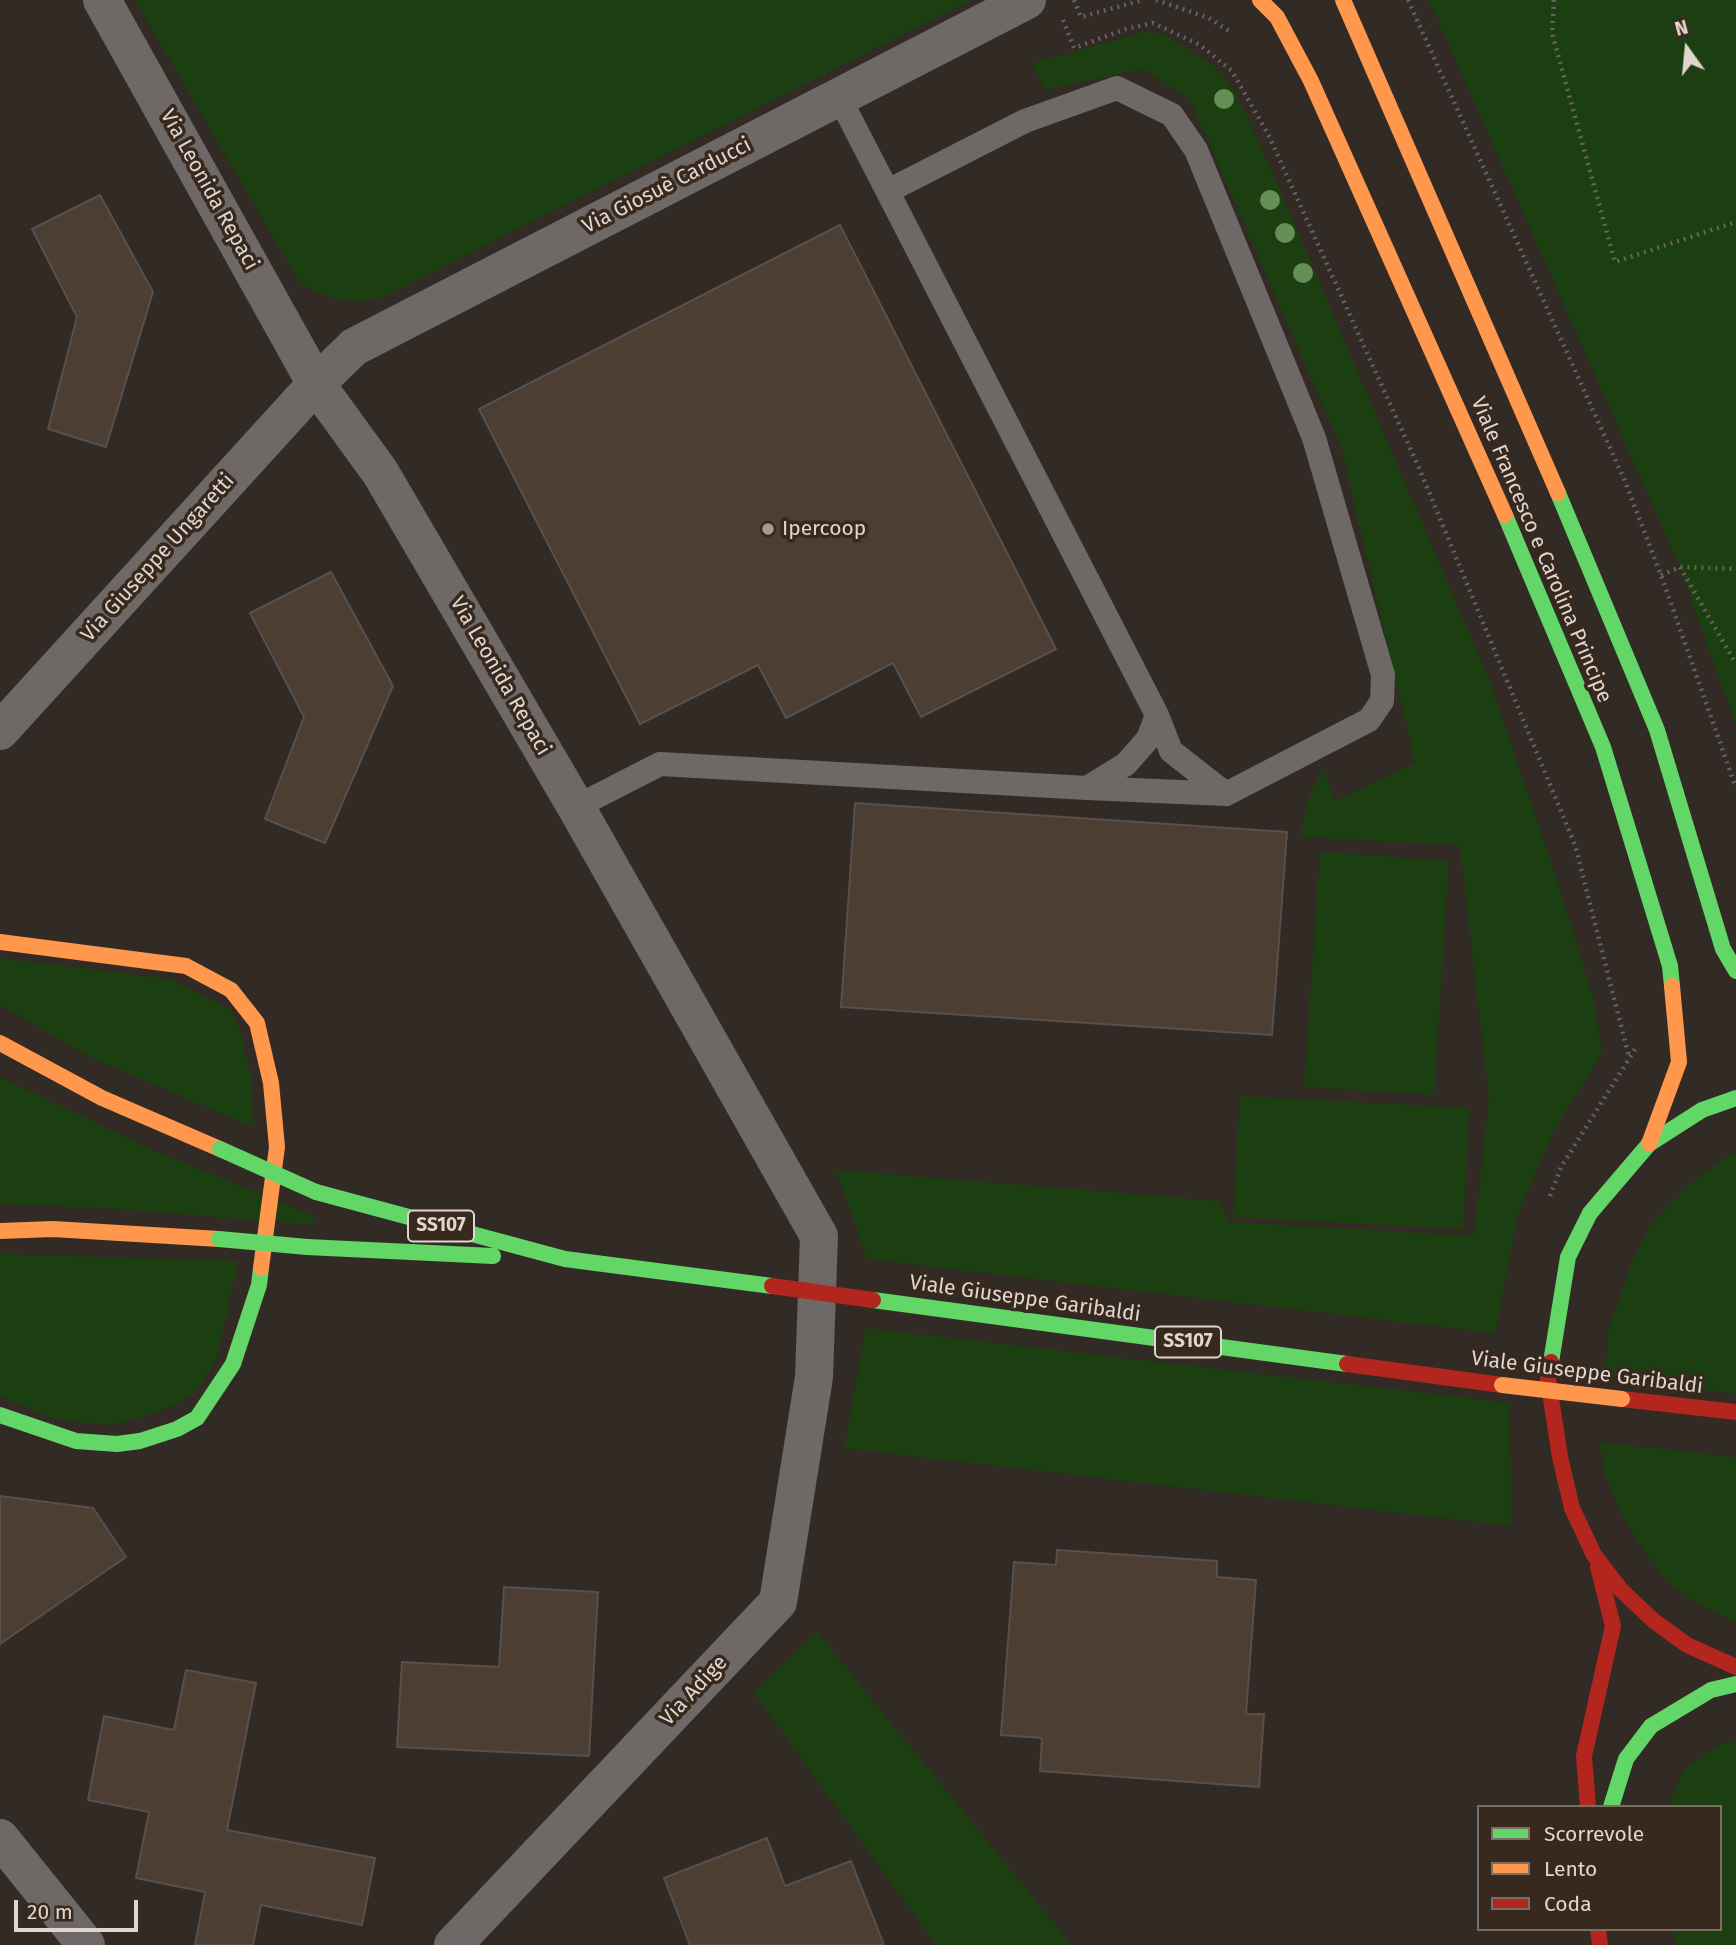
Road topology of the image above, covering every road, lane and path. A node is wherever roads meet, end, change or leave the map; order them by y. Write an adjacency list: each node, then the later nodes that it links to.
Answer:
1 (102, 0): 14 (street, Via Leonida Repaci)
2 (1074, 0): 3 (path)
3 (1143, 0)
4 (1156, 0): 10 (path)
5 (1260, 0): 31 (street, Viale Francesco e Carolina Principe)
6 (1343, 0): 26 (street, Viale Francesco e Carolina Principe)
7 (1408, 0): 17 (path)
8 (1554, 0): 13 (path)
9 (1043, 6): 11 (street, Via Giosuè Carducci); 29 (path)
10 (1243, 40)
11 (839, 97): 12 (lane); 14 (street, Via Giosuè Carducci)
12 (888, 191): 19 (lane); 23 (lane)
13 (1736, 222)
14 (316, 384): 20 (street, Via Giuseppe Ungaretti); 24 (street, Via Leonida Repaci)
15 (1680, 567): 16 (path); 17 (path); 18 (path)
16 (1736, 569)
17 (1661, 575): 22 (path)
18 (1736, 664)
19 (1157, 715): 21 (lane); 23 (lane)
20 (0, 731)
21 (1087, 788): 23 (lane); 24 (lane)
22 (1736, 788)
23 (1226, 794)
24 (576, 807): 35 (street, Via Leonida Repaci)
25 (0, 943): 37 (street)
26 (1736, 971)
27 (0, 1043): 34 (street, Viale Giuseppe Garibaldi / SS107, bridge)
28 (1639, 1044): 29 (path)
29 (1629, 1058): 32 (path)
30 (1736, 1098): 31 (street)
31 (1649, 1144): 38 (street)
32 (1546, 1206)
33 (0, 1231): 34 (street, bridge)
34 (565, 1259): 36 (street, Viale Giuseppe Garibaldi / SS107, bridge)
35 (814, 1377): 45 (street, Via Adige)
36 (1736, 1412)
37 (0, 1415)
38 (1594, 1555): 39 (street); 41 (street)
39 (1736, 1667)
40 (1736, 1684): 42 (street)
41 (1588, 1805)
42 (1612, 1805)
43 (0, 1838): 44 (street)
44 (86, 1945)
45 (453, 1945)

